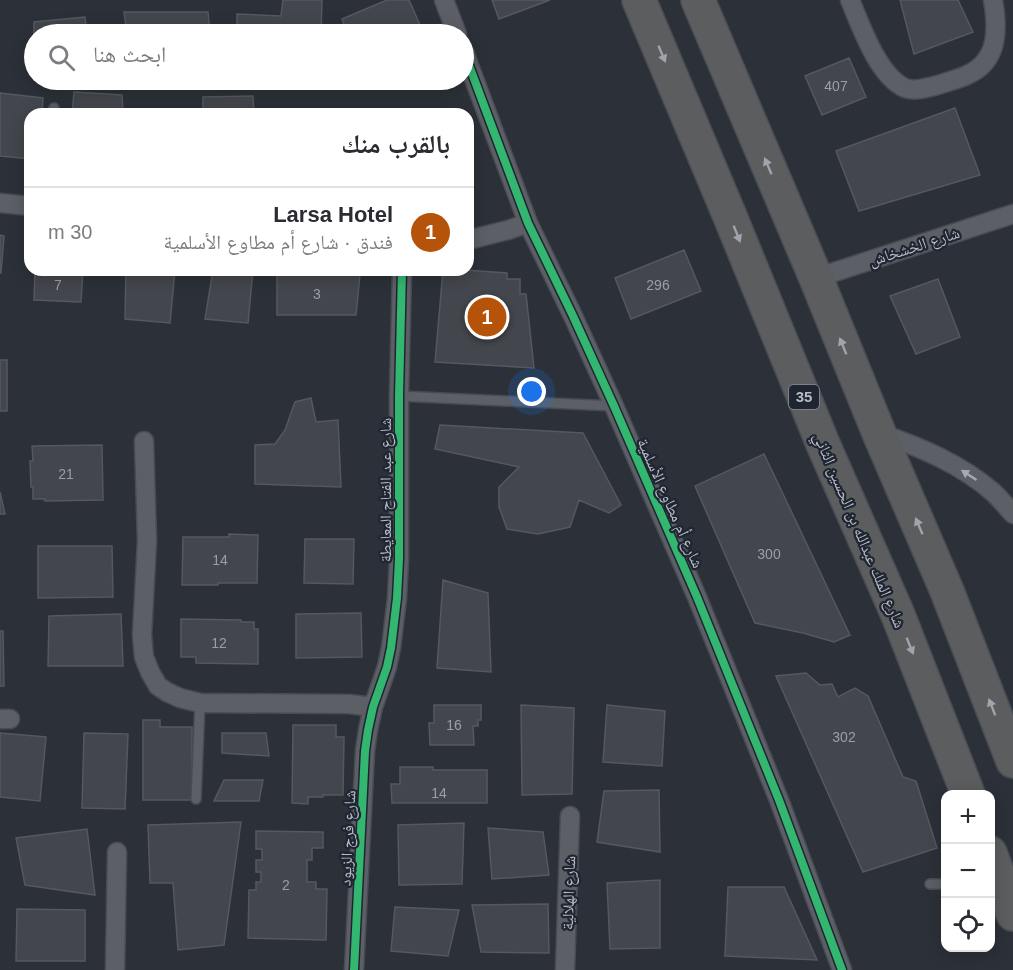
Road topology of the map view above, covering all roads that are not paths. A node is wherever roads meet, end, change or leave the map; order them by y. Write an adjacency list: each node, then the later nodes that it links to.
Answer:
1 (444, 0): 6 (street)
2 (639, 0): 23 (highway, شارع الملك عبدالله بن الحسين الثاني / 35, one-way to 23)
3 (698, 0): 14 (highway, one-way to 3)
4 (850, 0): 5 (street)
5 (993, 0)
6 (453, 24)
7 (474, 79): 11 (street, شارع أم مطاوع الأسلمية)
8 (0, 203): 9 (street)
9 (24, 205)
10 (1013, 214): 14 (street, شارع الخشخاش)
11 (528, 222): 12 (street); 16 (street, شارع أم مطاوع الأسلمية)
12 (474, 238)
13 (402, 276): 15 (street, شارع عبد الفتاح المعايطة)
14 (816, 278): 17 (highway, one-way to 14)
15 (399, 396): 16 (lane); 21 (street, شارع عبد الفتاح المعايطة)
16 (614, 406): 34 (street, شارع أم مطاوع الأسلمية)
17 (879, 433): 19 (street, one-way to 17); 22 (highway, one-way to 17)
18 (144, 441): 20 (street)
19 (1013, 514)
20 (200, 703): 21 (street); 24 (lane)
21 (373, 707): 32 (street, شارع فرج الزيود)
22 (1013, 761)
23 (966, 790)
24 (196, 799)
25 (570, 816): 33 (street, شارع الهلالية)
26 (117, 852): 31 (street)
27 (995, 872): 30 (highway)
28 (930, 884): 29 (lane)
29 (941, 885)
30 (1002, 896)
31 (116, 970)
32 (354, 970)
33 (565, 970)
34 (842, 970)

